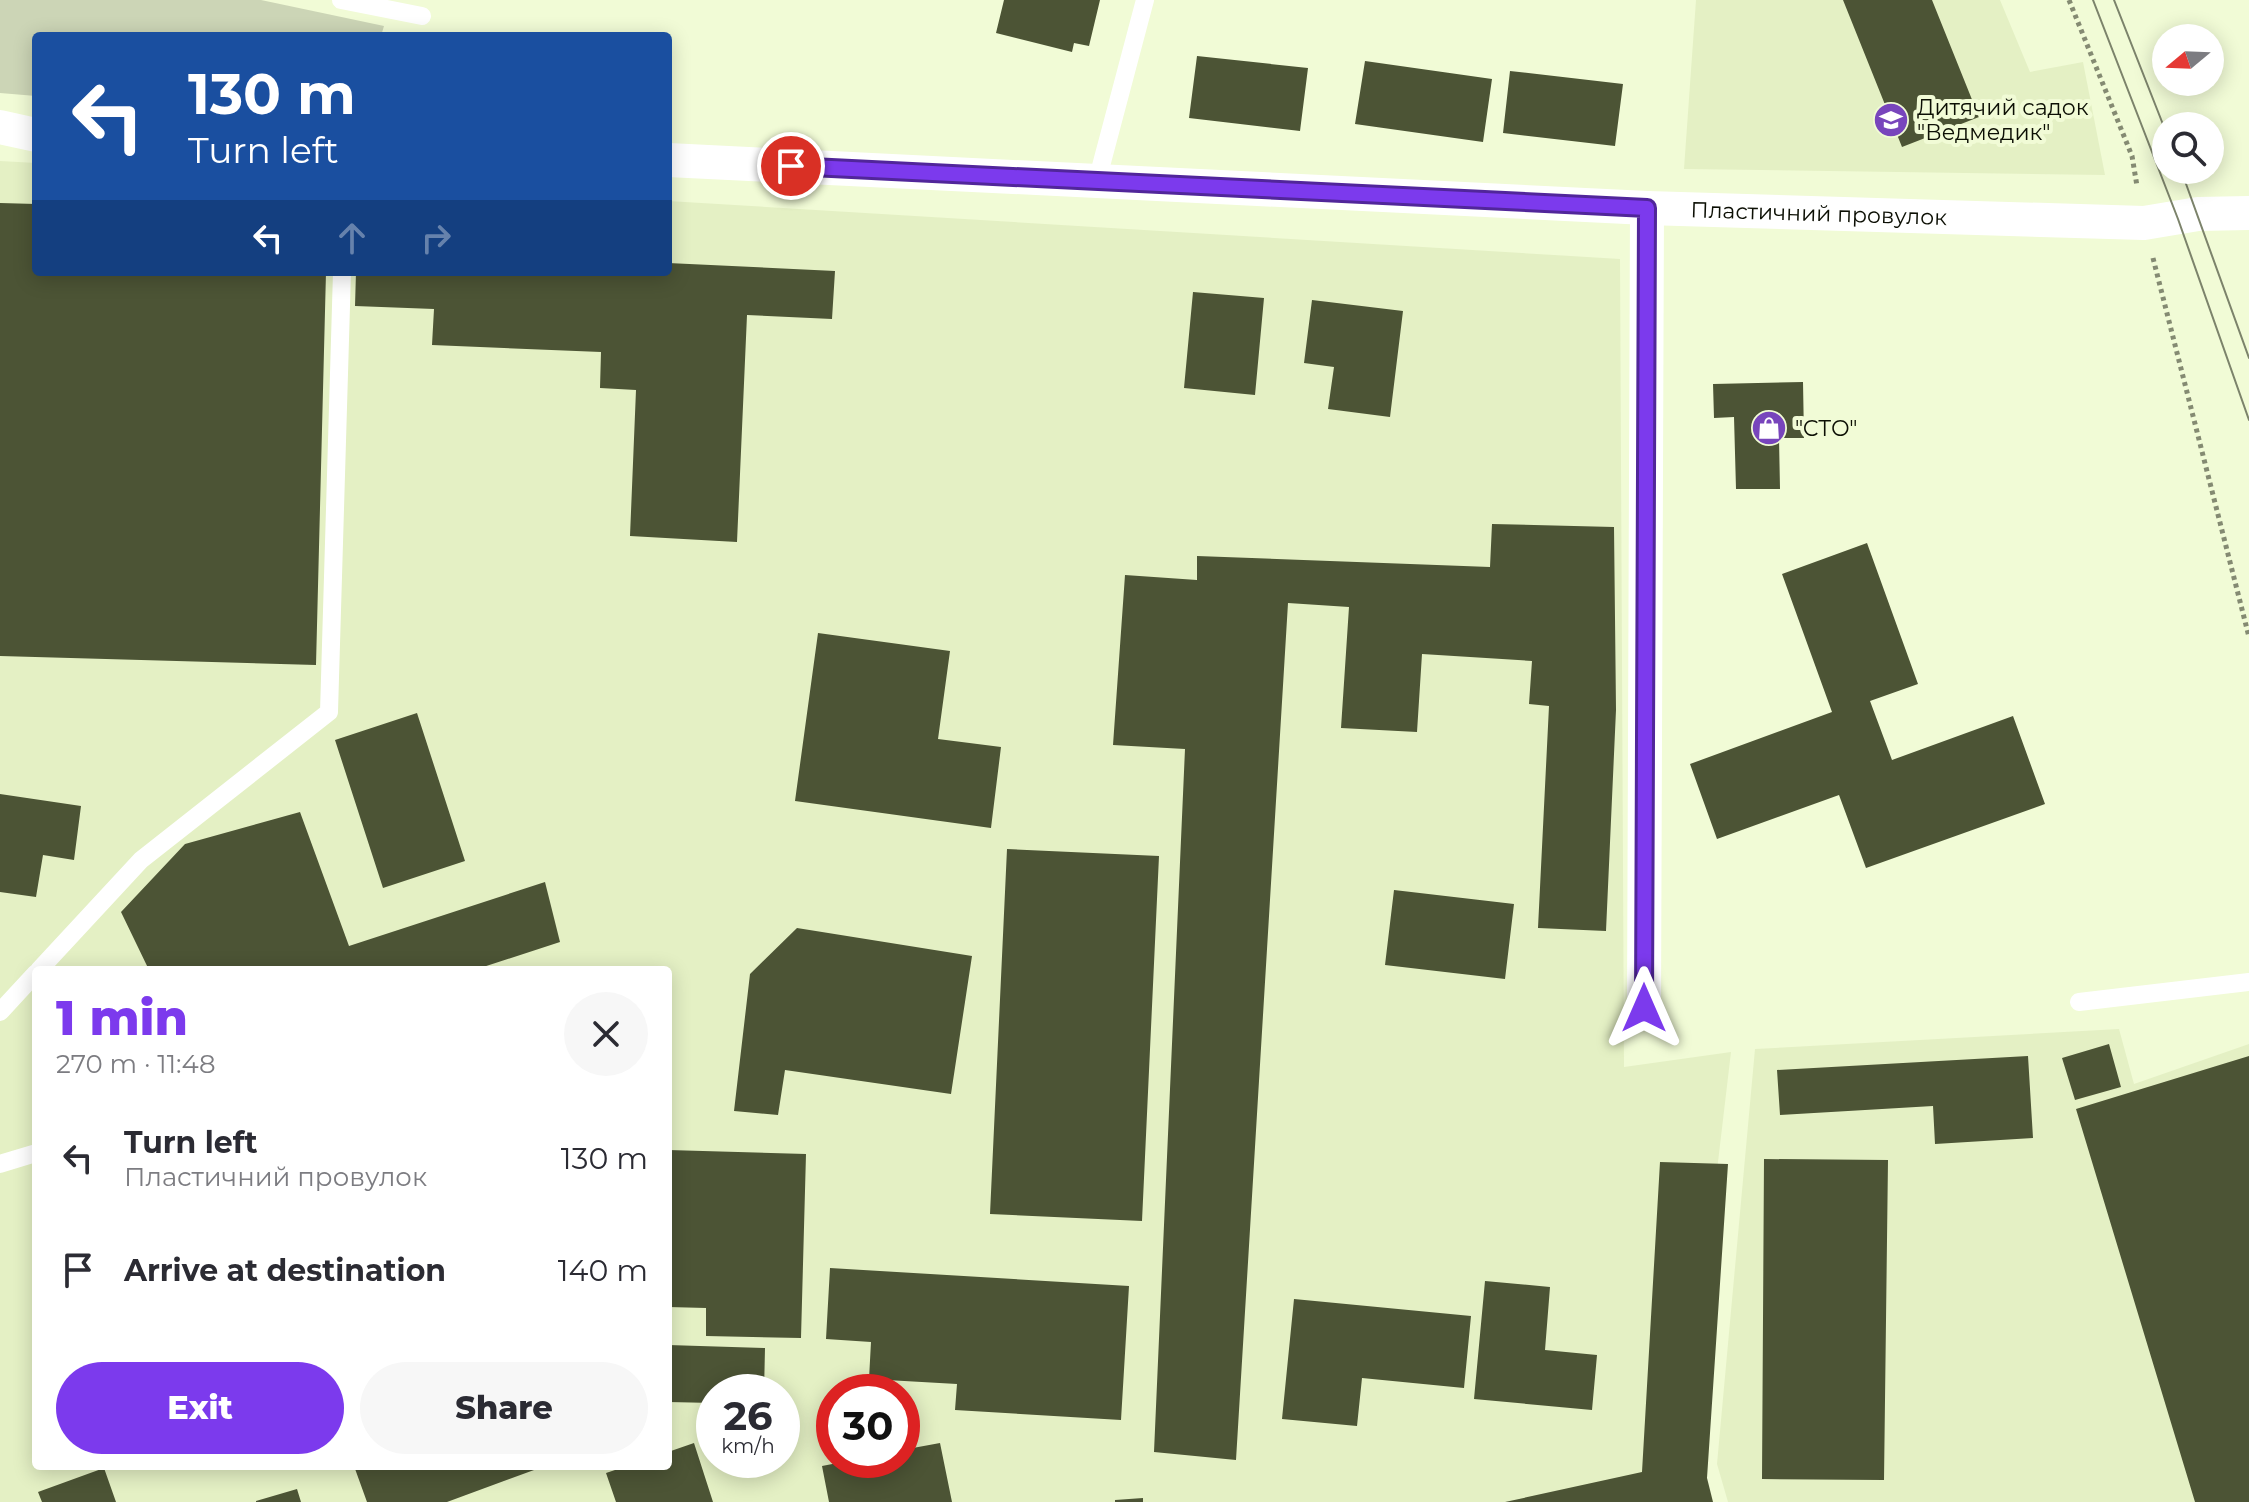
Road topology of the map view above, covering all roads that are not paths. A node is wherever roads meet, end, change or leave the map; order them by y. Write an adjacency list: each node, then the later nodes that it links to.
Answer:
1 (341, 0): 3 (lane)
2 (1145, 0): 7 (lane)
3 (422, 16)
4 (0, 127): 5 (street)
5 (32, 134)
6 (672, 160): 7 (street, Пластичний провулок)
7 (1097, 181): 8 (street, Пластичний провулок)
8 (1647, 208): 9 (street, Пластичний провулок); 15 (street)
9 (2249, 213)
10 (342, 276): 11 (lane)
11 (42, 966)
12 (32, 977): 16 (lane)
13 (2249, 982): 14 (lane)
14 (2079, 1002)
15 (1644, 1008)
16 (0, 1012)
17 (32, 1154): 18 (lane)
18 (0, 1164)

